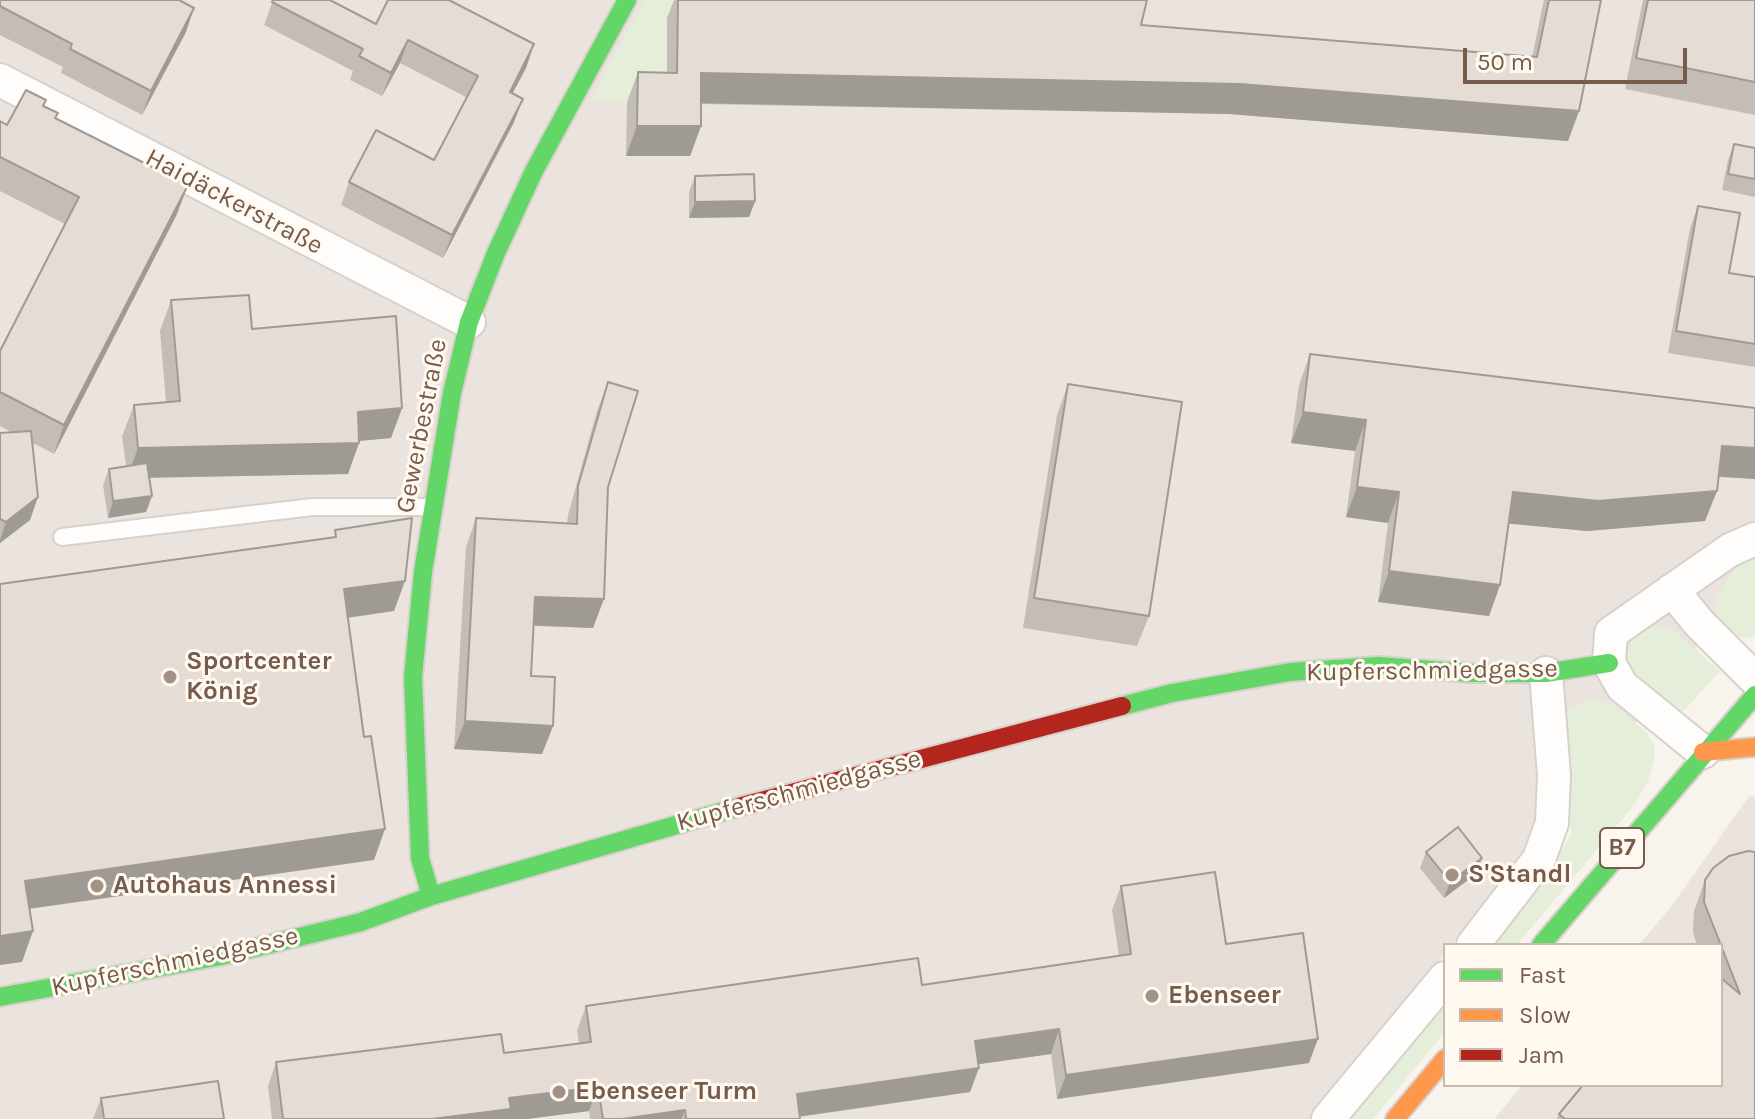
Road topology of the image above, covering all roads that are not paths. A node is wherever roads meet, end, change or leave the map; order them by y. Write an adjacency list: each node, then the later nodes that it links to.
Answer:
1 (627, 0): 3 (street, Gewerbestraße)
2 (0, 80): 3 (street, Haidäckerstraße)
3 (469, 322): 4 (street, Gewerbestraße)
4 (432, 507): 5 (lane); 14 (street, Gewerbestraße)
5 (62, 537)
6 (1755, 539): 7 (street)
7 (1672, 590): 8 (street); 10 (street)
8 (1609, 663): 9 (street, Kupferschmiedgasse); 13 (street)
9 (1546, 673): 14 (street, Kupferschmiedgasse); 15 (street)
10 (1755, 679)
11 (1755, 695): 13 (street, B7)
12 (1755, 747): 13 (street)
13 (1703, 752): 16 (street, B7)
14 (431, 896): 18 (street, Kupferschmiedgasse)
15 (1475, 943)
16 (1543, 943)
17 (1443, 980): 20 (street)
18 (0, 997)
19 (1443, 1061): 21 (street)
20 (1328, 1119)
21 (1395, 1119)

